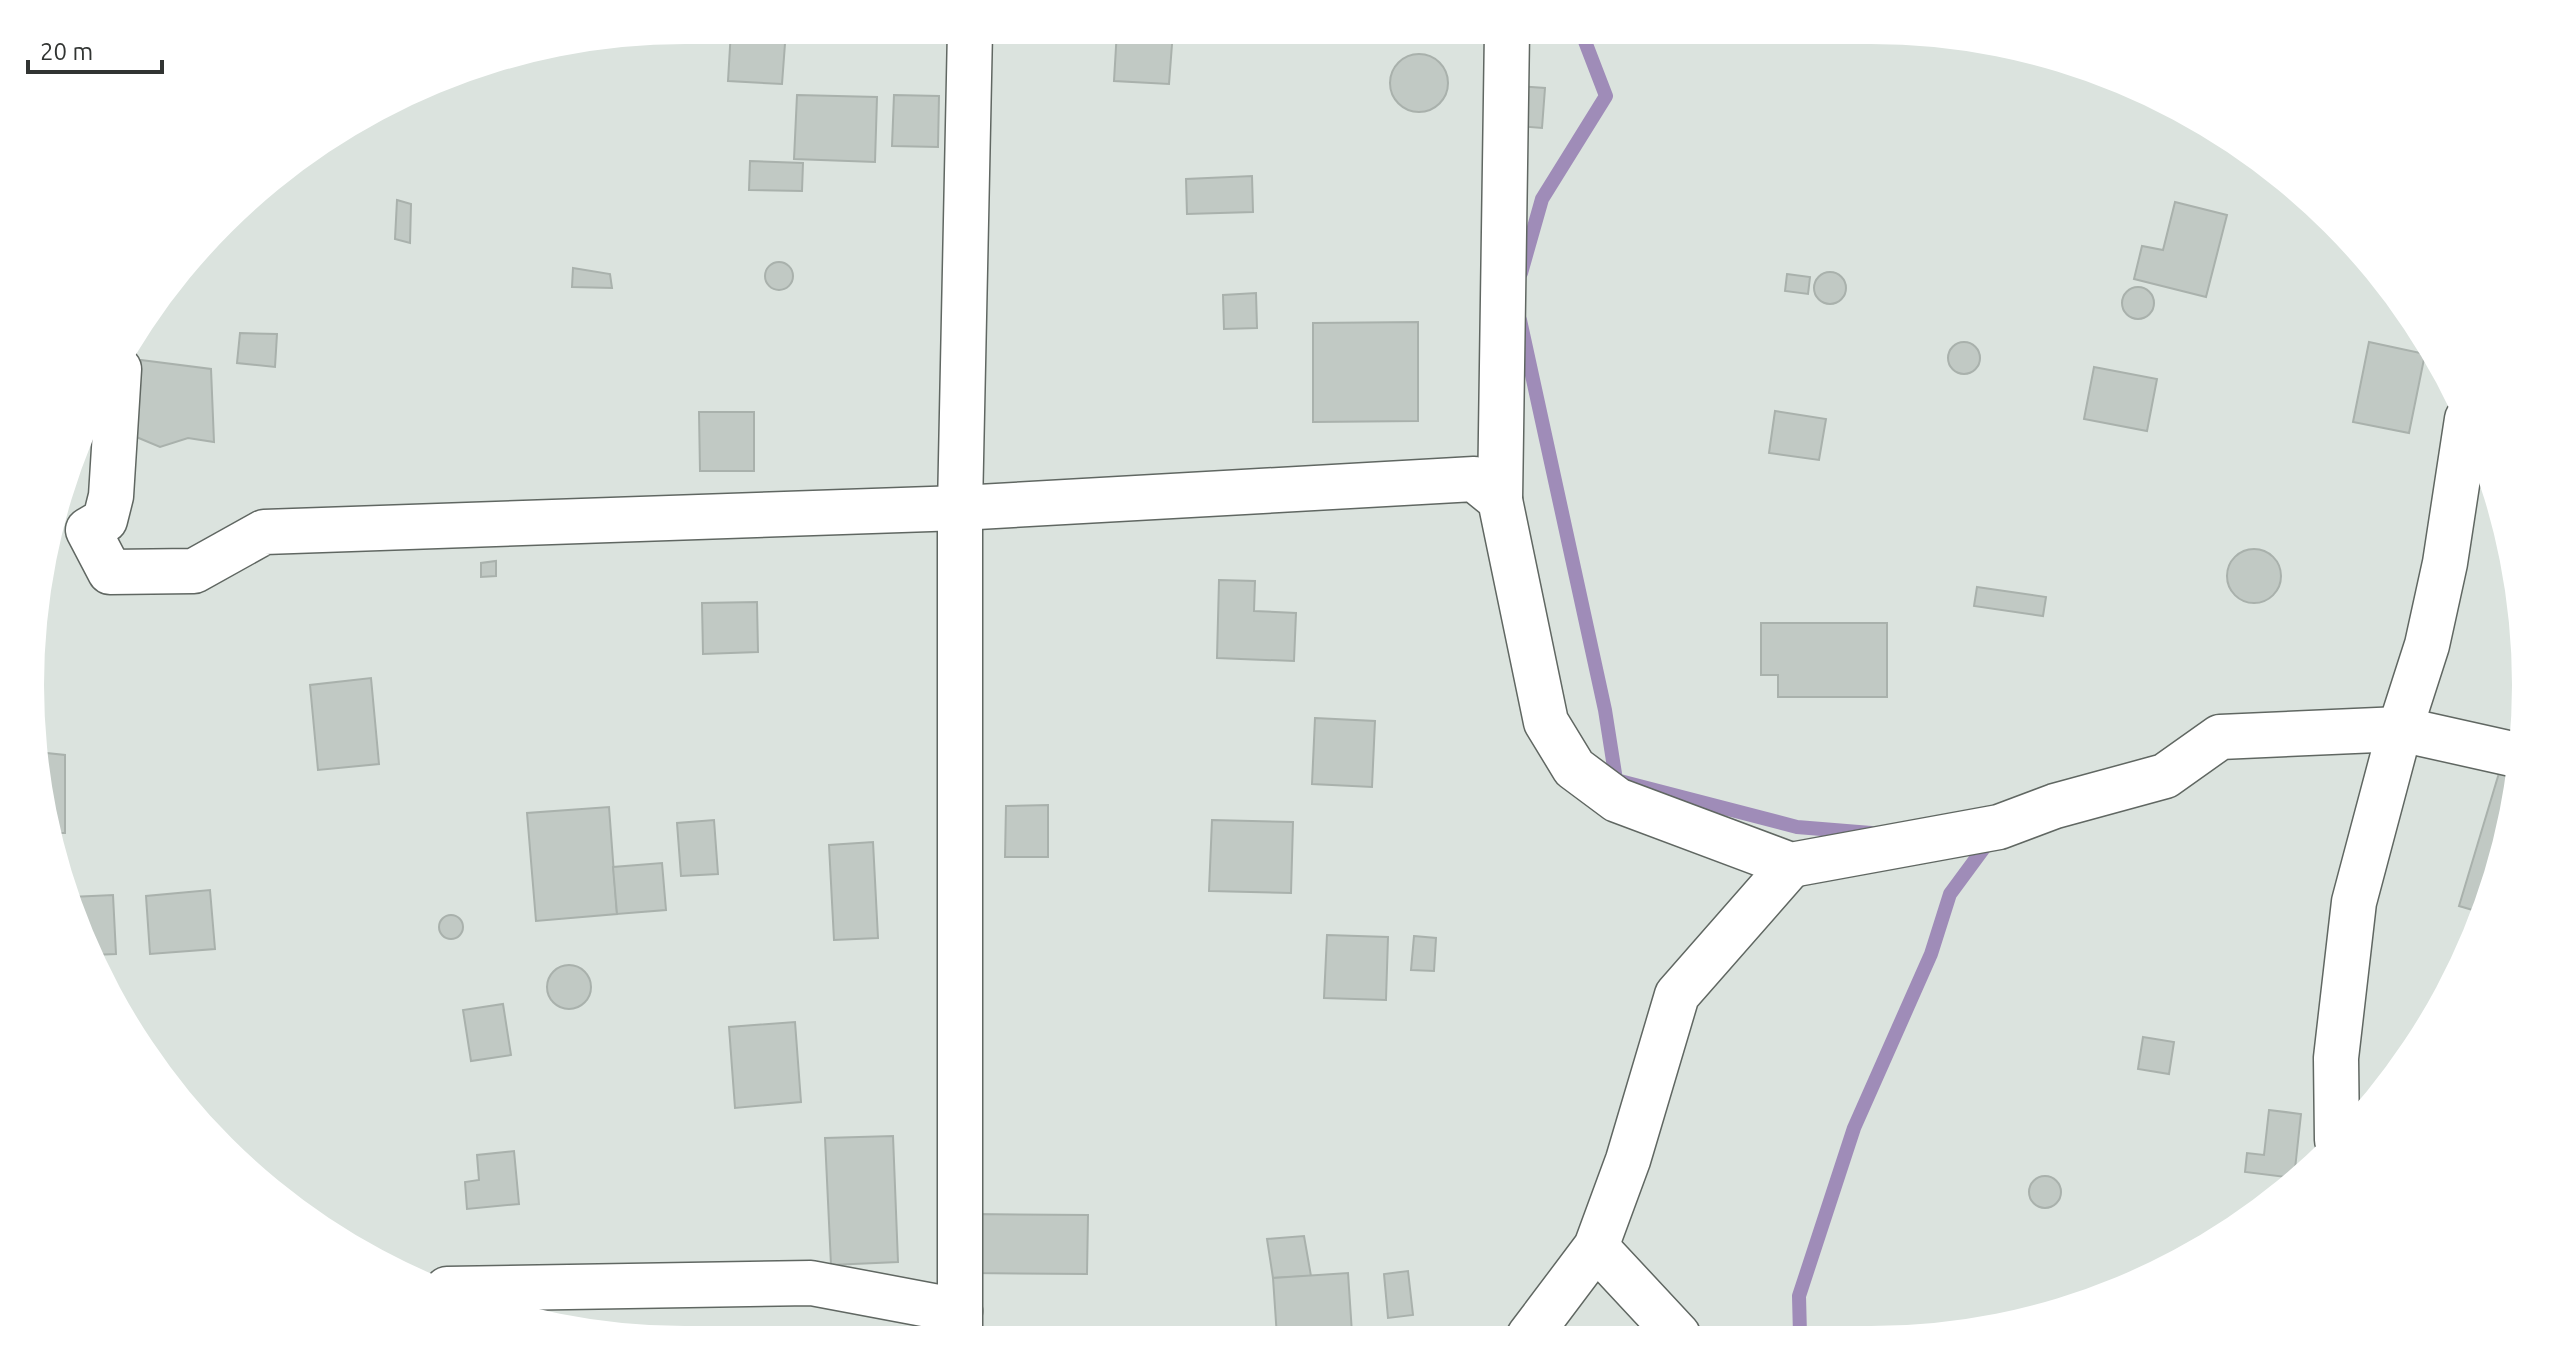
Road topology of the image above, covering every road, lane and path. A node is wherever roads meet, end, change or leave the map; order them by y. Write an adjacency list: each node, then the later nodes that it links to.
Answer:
1 (970, 44): 6 (street)
2 (1507, 44): 5 (street)
3 (118, 386): 6 (street)
4 (2463, 441): 7 (street)
5 (1500, 500): 6 (street); 9 (street)
6 (960, 508): 13 (street)
7 (2400, 729): 8 (street); 9 (street); 10 (street)
8 (2509, 753)
9 (1791, 865): 11 (street)
10 (2337, 1125)
11 (1596, 1247): 14 (street); 15 (street)
12 (470, 1289): 13 (street)
13 (960, 1324)
14 (1537, 1326)
15 (1670, 1326)

